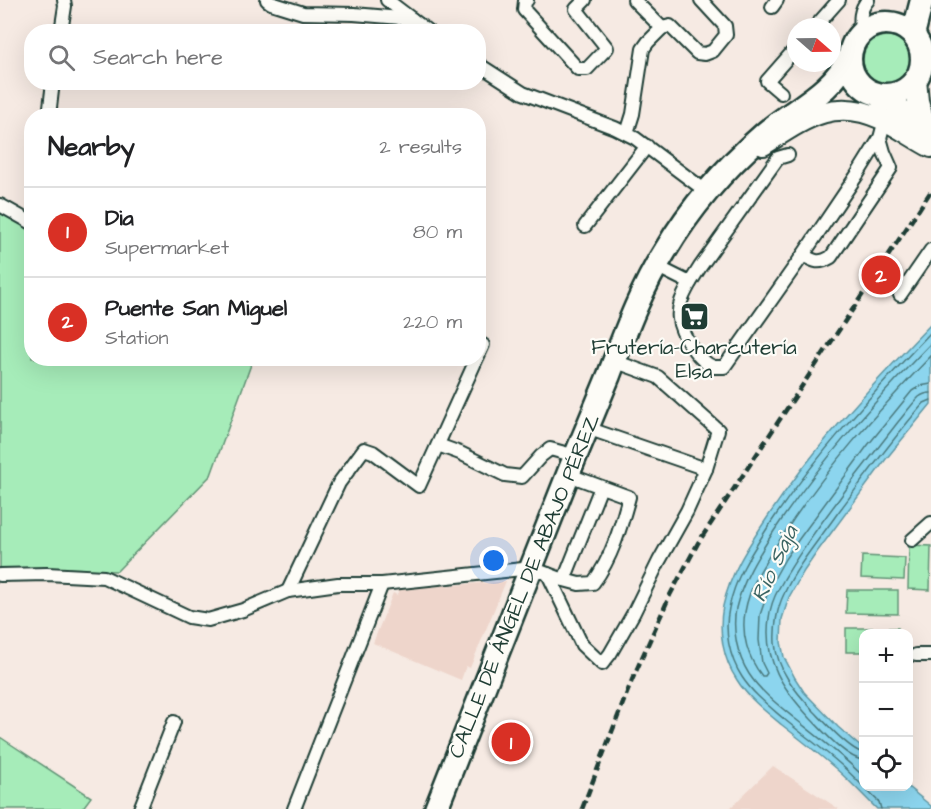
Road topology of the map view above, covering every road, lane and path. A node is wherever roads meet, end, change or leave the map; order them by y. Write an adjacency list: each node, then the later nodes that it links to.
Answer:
1 (64, 0): 15 (street)
2 (267, 0): 13 (street)
3 (387, 0): 13 (street)
4 (527, 0): 5 (street)
5 (585, 0)
6 (634, 0): 17 (street)
7 (701, 0): 17 (street)
8 (839, 0): 12 (street)
9 (868, 0): 18 (street)
10 (913, 0): 14 (highway)
11 (922, 0): 19 (highway)
12 (823, 18)
13 (412, 19): 16 (street)
14 (887, 23): 18 (highway); 19 (highway)
15 (62, 24)
16 (419, 24)
17 (662, 28): 29 (street)
18 (861, 33): 20 (highway)
19 (915, 37): 23 (highway)
20 (850, 55): 26 (highway); 27 (highway)
21 (787, 58): 25 (street)
22 (486, 69): 29 (street)
23 (916, 80): 27 (highway); 30 (main road)
24 (51, 90): 28 (street)
25 (781, 93)
26 (808, 102): 27 (highway); 33 (highway, CALLE DE ÁNGEL DE ABAJO PÉREZ)
27 (882, 104): 30 (main road); 33 (main road); 39 (street); 39 (street)
28 (50, 108)
29 (627, 133): 31 (street)
30 (930, 139)
31 (647, 146): 34 (street); 37 (street)
32 (788, 155): 41 (street)
33 (727, 170): 34 (highway, CALLE DE ÁNGEL DE ABAJO PÉREZ)
34 (707, 192): 40 (highway, CALLE DE ÁNGEL DE ABAJO PÉREZ)
35 (0, 205): 36 (street)
36 (24, 218)
37 (585, 226)
38 (931, 250): 42 (street)
39 (803, 255): 41 (street)
40 (656, 266): 41 (street); 43 (highway, CALLE DE ÁNGEL DE ABAJO PÉREZ)
41 (690, 284)
42 (900, 295)
43 (614, 362): 45 (highway, CALLE DE ÁNGEL DE ABAJO PÉREZ); 48 (street)
44 (474, 366): 46 (street)
45 (587, 428): 47 (highway, CALLE DE ÁNGEL DE ABAJO PÉREZ); 48 (street)
46 (438, 445): 47 (street); 56 (street)
47 (572, 465): 49 (street); 52 (highway, CALLE DE ÁNGEL DE ABAJO PÉREZ)
48 (706, 469): 52 (street)
49 (601, 486): 54 (street); 54 (street)
50 (931, 523): 51 (street)
51 (912, 540)
52 (540, 571): 54 (street); 55 (street); 62 (highway, CALLE DE ÁNGEL DE ABAJO PÉREZ)
53 (0, 575): 56 (street)
54 (564, 580)
55 (382, 584): 56 (street); 61 (street)
56 (288, 591)
57 (916, 655): 58 (street)
58 (931, 655)
59 (174, 722): 60 (street)
60 (140, 809)
61 (294, 809)
62 (436, 809)

